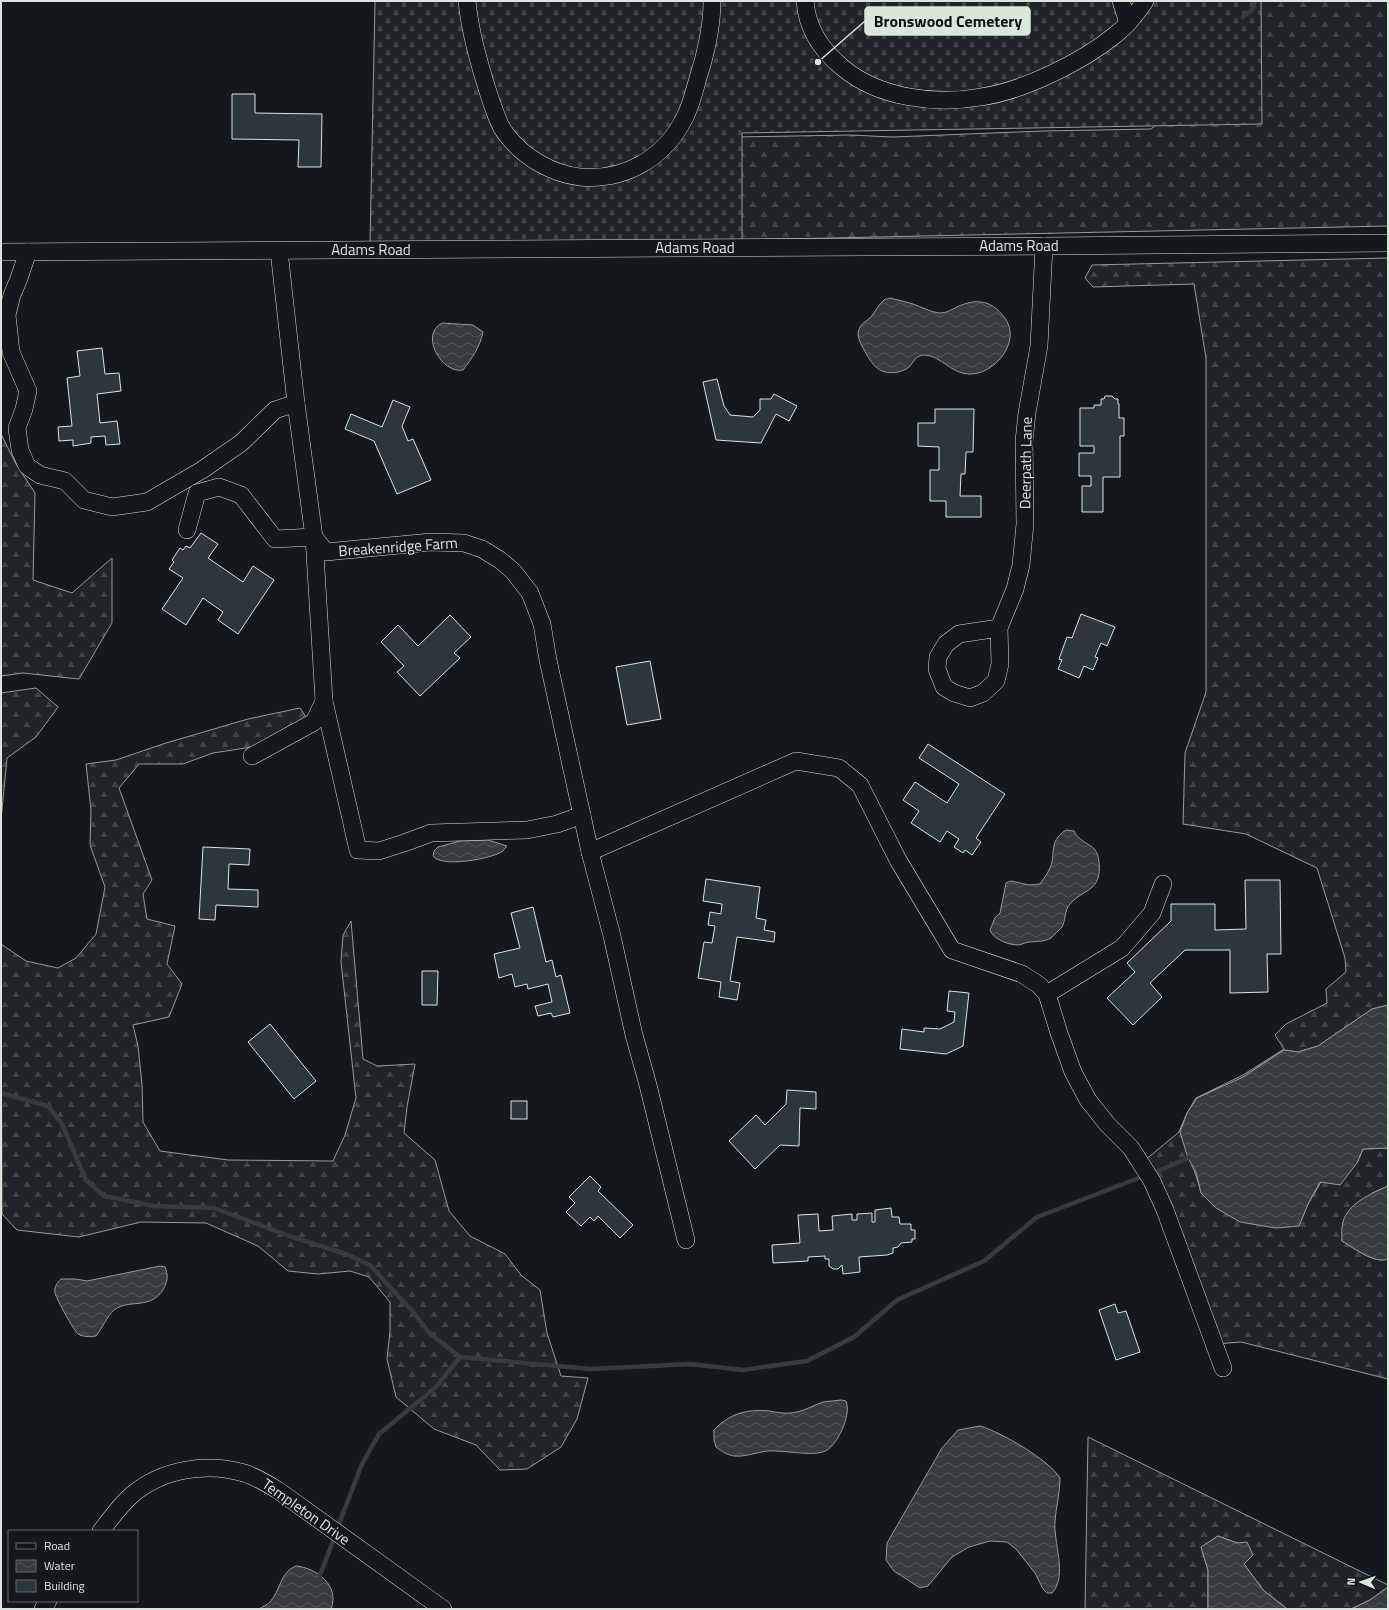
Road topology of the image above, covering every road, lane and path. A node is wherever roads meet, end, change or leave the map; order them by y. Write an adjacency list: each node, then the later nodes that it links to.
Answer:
1 (467, 1): 2 (street)
2 (712, 1)
3 (805, 1): 6 (street)
4 (1120, 1): 6 (street)
5 (1145, 1): 6 (street)
6 (1128, 23)
7 (1388, 243): 8 (street, Adams Road)
8 (1044, 246): 9 (street, Adams Road); 15 (street, Deerpath Lane)
9 (280, 251): 11 (street, Adams Road); 12 (street)
10 (1, 252): 11 (street, Adams Road)
11 (28, 252): 12 (street)
12 (296, 403): 14 (street)
13 (187, 530): 14 (street)
14 (314, 537): 16 (street); 18 (street, Breakenridge Farm)
15 (999, 628): 15 (street, Deerpath Lane)
16 (324, 701): 17 (street); 18 (street)
17 (252, 756)
18 (582, 815): 19 (street, Breakenridge Farm)
19 (590, 852): 21 (street); 22 (street, Breakenridge Farm)
20 (1163, 884): 21 (street)
21 (1047, 994): 23 (street)
22 (686, 1240)
23 (1223, 1368)
24 (103, 1530): 25 (street, Templeton Drive)
25 (443, 1609)

